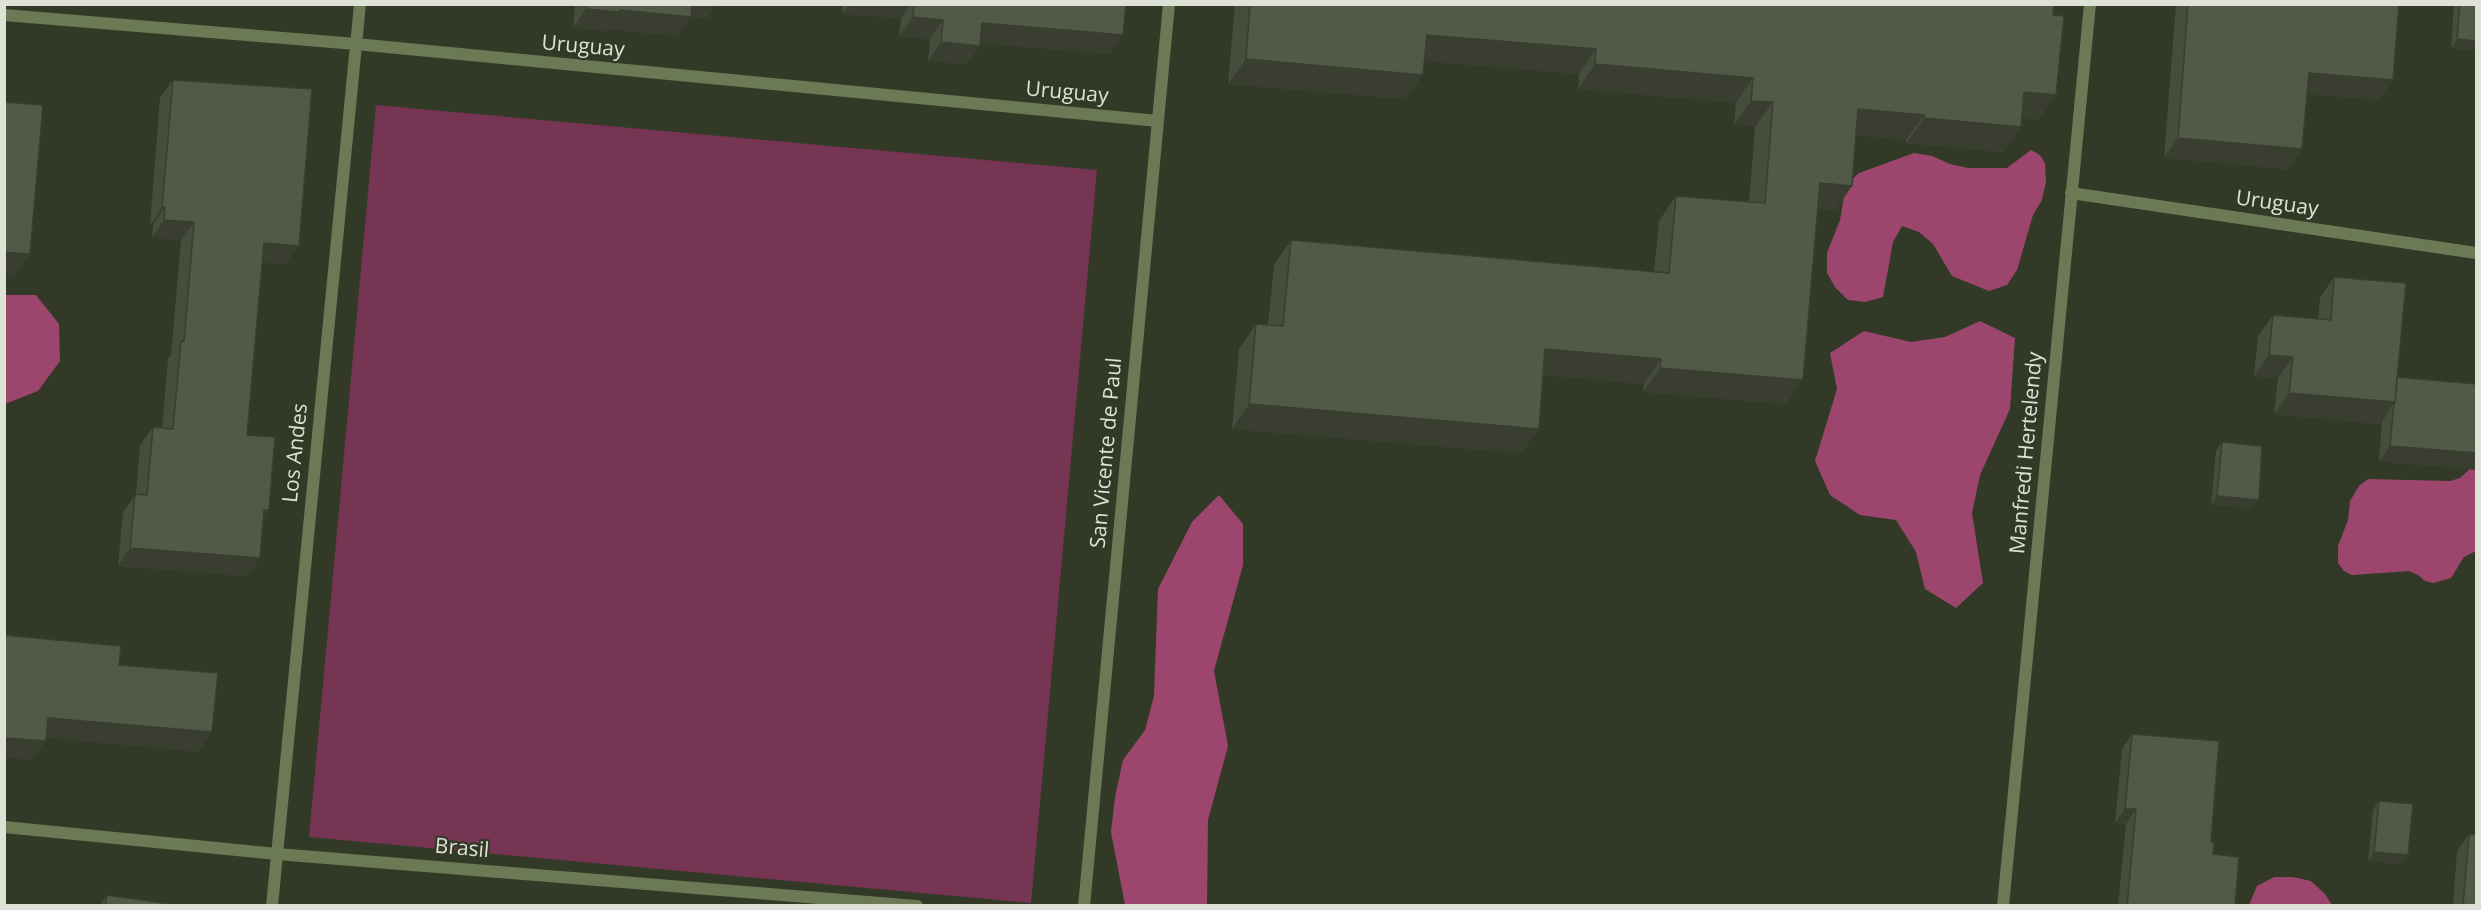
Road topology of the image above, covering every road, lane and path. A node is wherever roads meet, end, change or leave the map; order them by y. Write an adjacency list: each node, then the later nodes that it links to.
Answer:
1 (360, 4): 5 (street, Los Andes)
2 (1169, 4): 6 (street, San Vicente de Paul)
3 (2090, 4): 7 (street, Manfredi Hertelendy)
4 (4, 15): 5 (street, Uruguay)
5 (356, 44): 6 (street, Uruguay); 10 (street, Los Andes)
6 (1158, 122): 13 (street, San Vicente de Paul)
7 (2071, 193): 8 (street, Uruguay); 14 (street, Manfredi Hertelendy)
8 (2476, 253)
9 (4, 827): 10 (street, Brasil)
10 (277, 854): 11 (street, Los Andes); 12 (street, Brasil)
11 (272, 906)
12 (917, 906)
13 (1084, 906)
14 (2003, 906)

